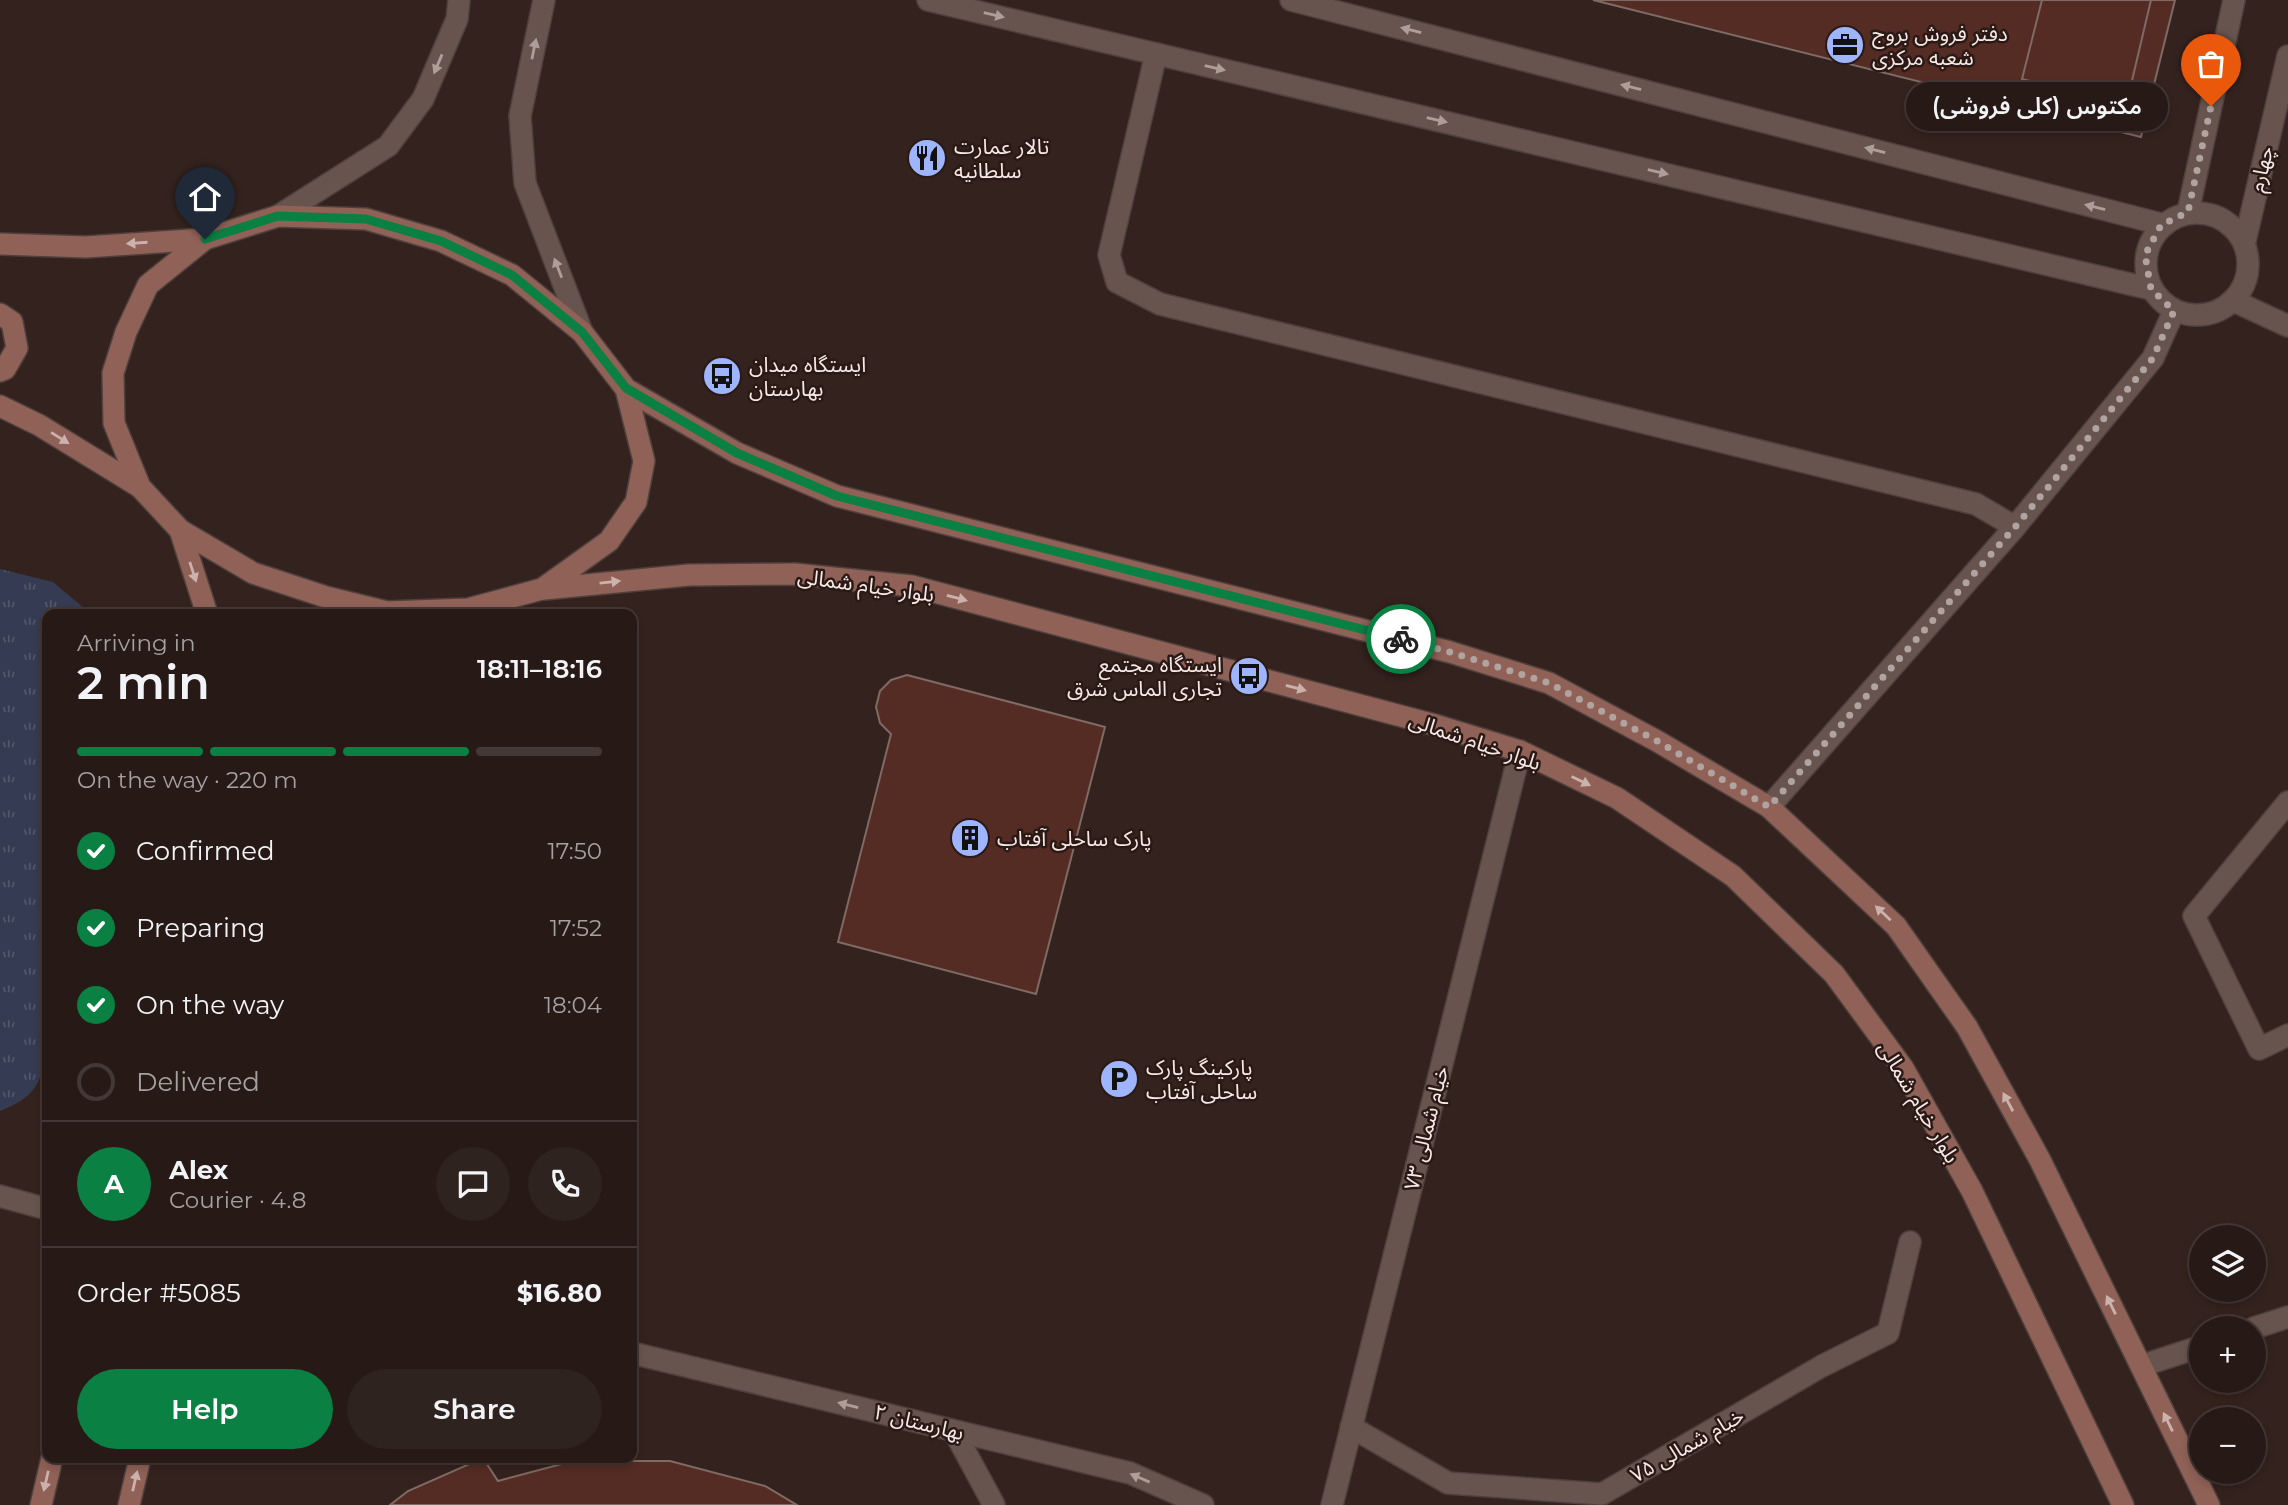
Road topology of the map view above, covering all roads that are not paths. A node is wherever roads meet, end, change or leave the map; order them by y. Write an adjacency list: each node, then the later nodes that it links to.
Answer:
1 (459, 0): 11 (street, one-way to 11)
2 (544, 0): 21 (street, one-way to 2)
3 (928, 0): 6 (street)
4 (1291, 0): 7 (street)
5 (2234, 0): 10 (street)
6 (955, 3): 8 (street, one-way to 8)
7 (1368, 9): 12 (street, one-way to 7)
8 (1156, 54): 16 (street, one-way to 16); 26 (street)
9 (2288, 56): 14 (street, چهارم)
10 (2188, 212): 12 (street); 14 (street)
11 (278, 216): 13 (street); 21 (street)
12 (2161, 225): 16 (street)
13 (205, 239): 15 (street, one-way to 15); 25 (street)
14 (2245, 241): 17 (street)
15 (0, 244)
16 (2151, 289): 18 (street)
17 (2234, 301): 18 (street); 20 (street)
18 (2174, 311): 26 (street)
19 (0, 314): 22 (street)
20 (2288, 326)
21 (582, 332): 23 (street)
22 (0, 371)
23 (626, 388): 28 (street); 34 (street)
24 (0, 406): 25 (street, one-way to 25)
25 (140, 487): 27 (street)
26 (2015, 527): 34 (street)
27 (180, 530): 29 (street, one-way to 29); 30 (street)
28 (542, 589): 31 (street); 32 (street, بلوار خیام شمالی, one-way to 32)
29 (205, 609)
30 (375, 609)
31 (472, 609)
32 (1520, 751): 44 (street, خیام شمالی ۷۳); 53 (street, بلوار خیام شمالی, one-way to 53)
33 (2288, 802): 35 (street)
34 (1769, 807): 43 (street, one-way to 34)
35 (2288, 1035)
36 (0, 1196): 37 (street)
37 (42, 1208)
38 (1910, 1242): 44 (street, خیام شمالی ۷۵)
39 (2288, 1317): 40 (street)
40 (2266, 1324)
41 (2189, 1350): 43 (street)
42 (637, 1354): 45 (street, بهارستان ۲, one-way to 42)
43 (2141, 1366): 54 (street, one-way to 43)
44 (1351, 1427): 52 (street, خیام شمالی ۷۳)
45 (954, 1431): 48 (street, بهارستان ۲, one-way to 45); 51 (street)
46 (51, 1463): 49 (street, one-way to 49)
47 (139, 1463): 50 (street, one-way to 47)
48 (1193, 1503)
49 (41, 1505)
50 (129, 1505)
51 (994, 1505)
52 (1332, 1505)
53 (2123, 1505)
54 (2209, 1505)

